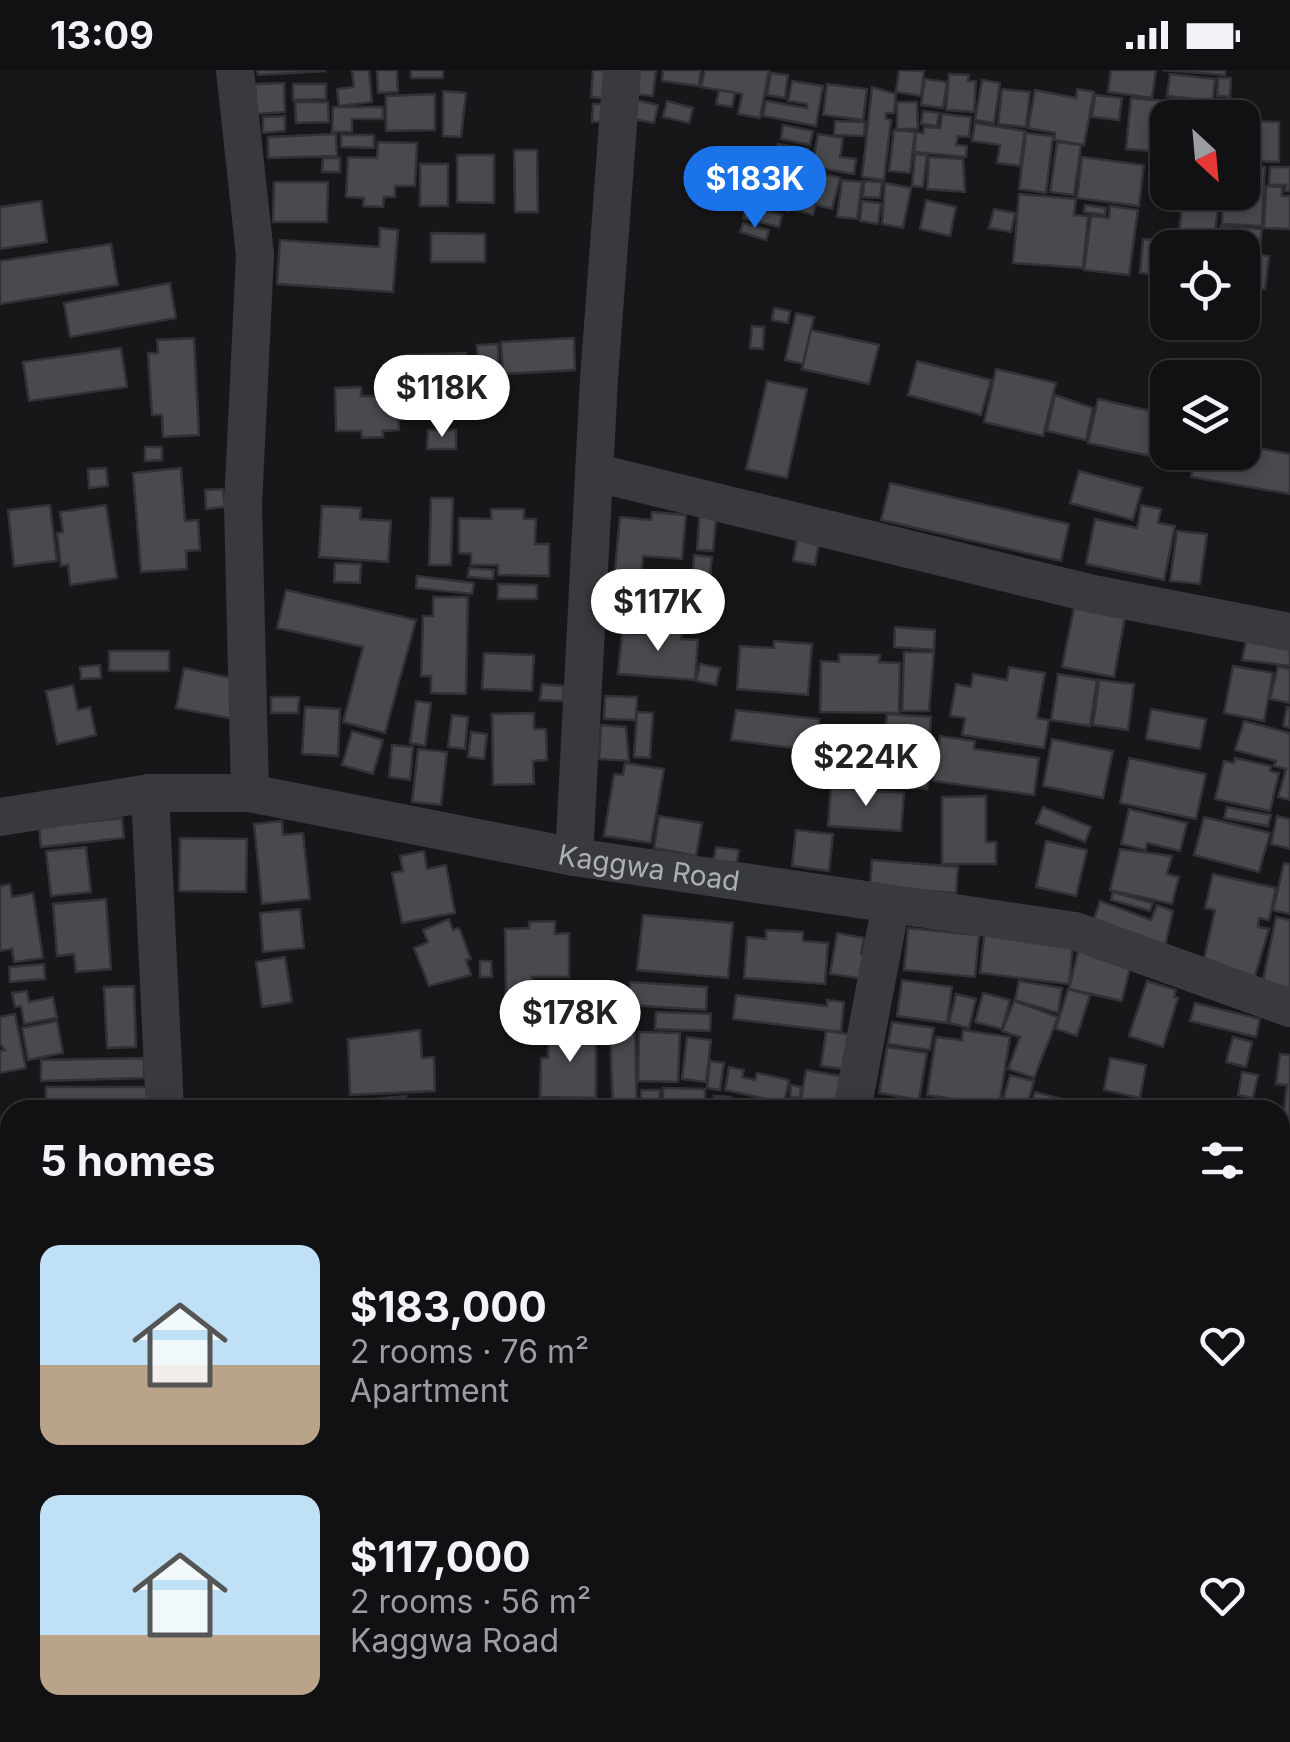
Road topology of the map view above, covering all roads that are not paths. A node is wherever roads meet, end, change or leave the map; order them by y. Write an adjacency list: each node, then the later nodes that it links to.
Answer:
1 (236, 70): 6 (street)
2 (622, 70): 3 (street)
3 (597, 472): 4 (street); 8 (street)
4 (1290, 632)
5 (150, 793): 6 (street, Kaggwa Road); 7 (street, Kaggwa Road); 11 (street)
6 (250, 793): 8 (street, Kaggwa Road)
7 (0, 817)
8 (574, 858): 9 (street, Kaggwa Road)
9 (891, 904): 10 (street, Kaggwa Road); 12 (street)
10 (1290, 1008)
11 (165, 1100)
12 (854, 1100)

